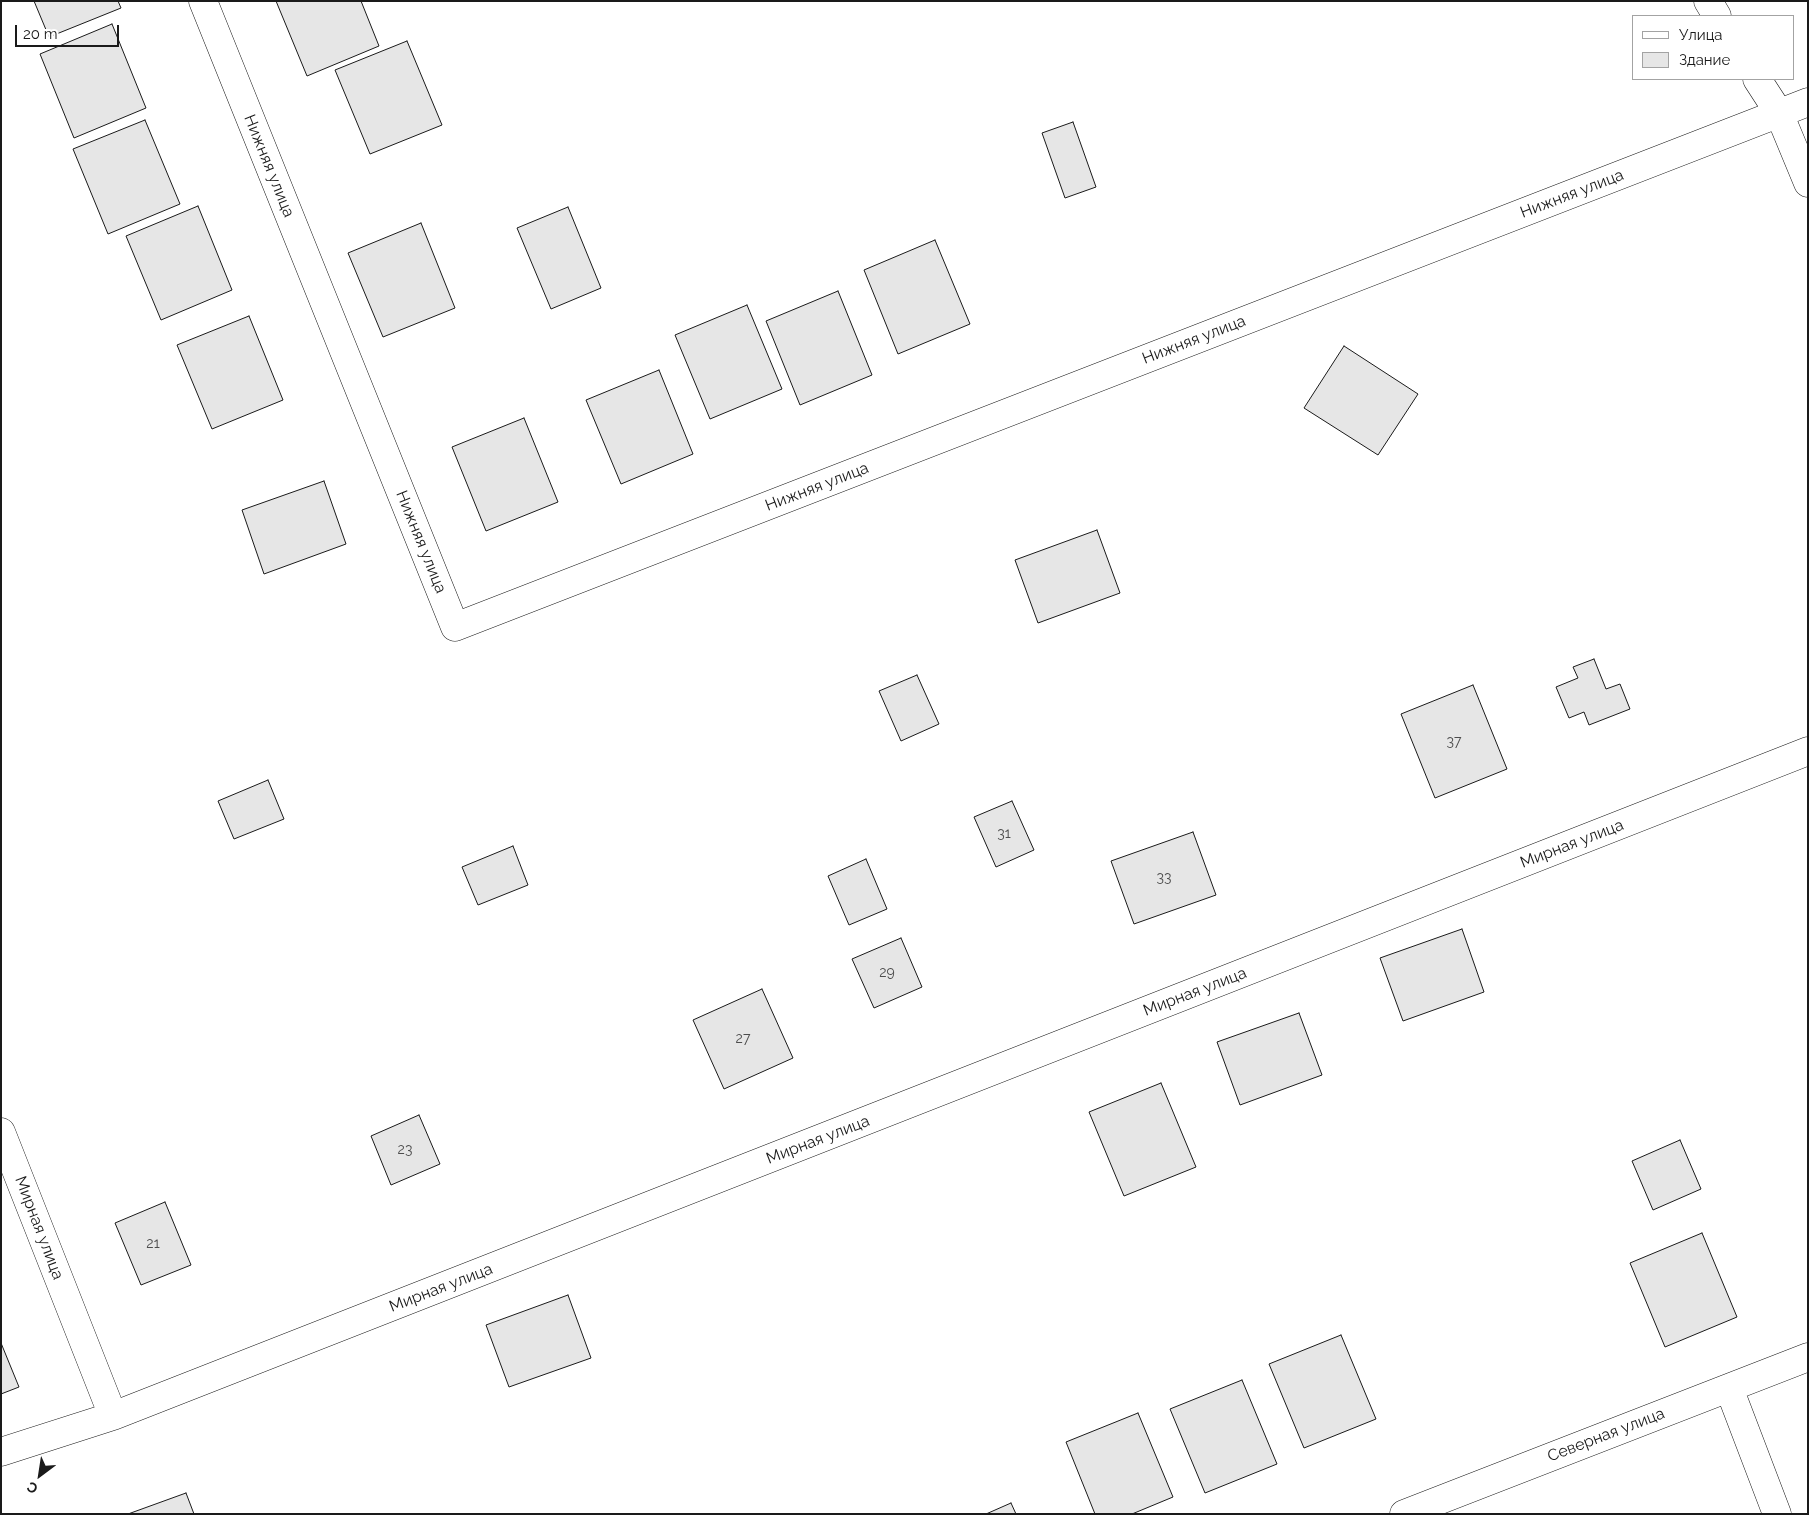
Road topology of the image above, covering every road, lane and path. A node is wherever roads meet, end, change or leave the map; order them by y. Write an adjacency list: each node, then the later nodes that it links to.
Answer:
1 (203, 1): 6 (street, Нижняя улица)
2 (1708, 1): 3 (street)
3 (1716, 15)
4 (1759, 80): 6 (street)
5 (1808, 102): 6 (street, Нижняя улица)
6 (1780, 113): 7 (street)
7 (1808, 184)
8 (1808, 751): 12 (street, Мирная улица)
9 (1, 1132): 12 (street, Мирная улица)
10 (1808, 1357): 11 (street, Северная улица)
11 (1729, 1388): 14 (street, Северная улица); 15 (street)
12 (113, 1416): 13 (street)
13 (1, 1452)
14 (1404, 1514)
15 (1777, 1514)

